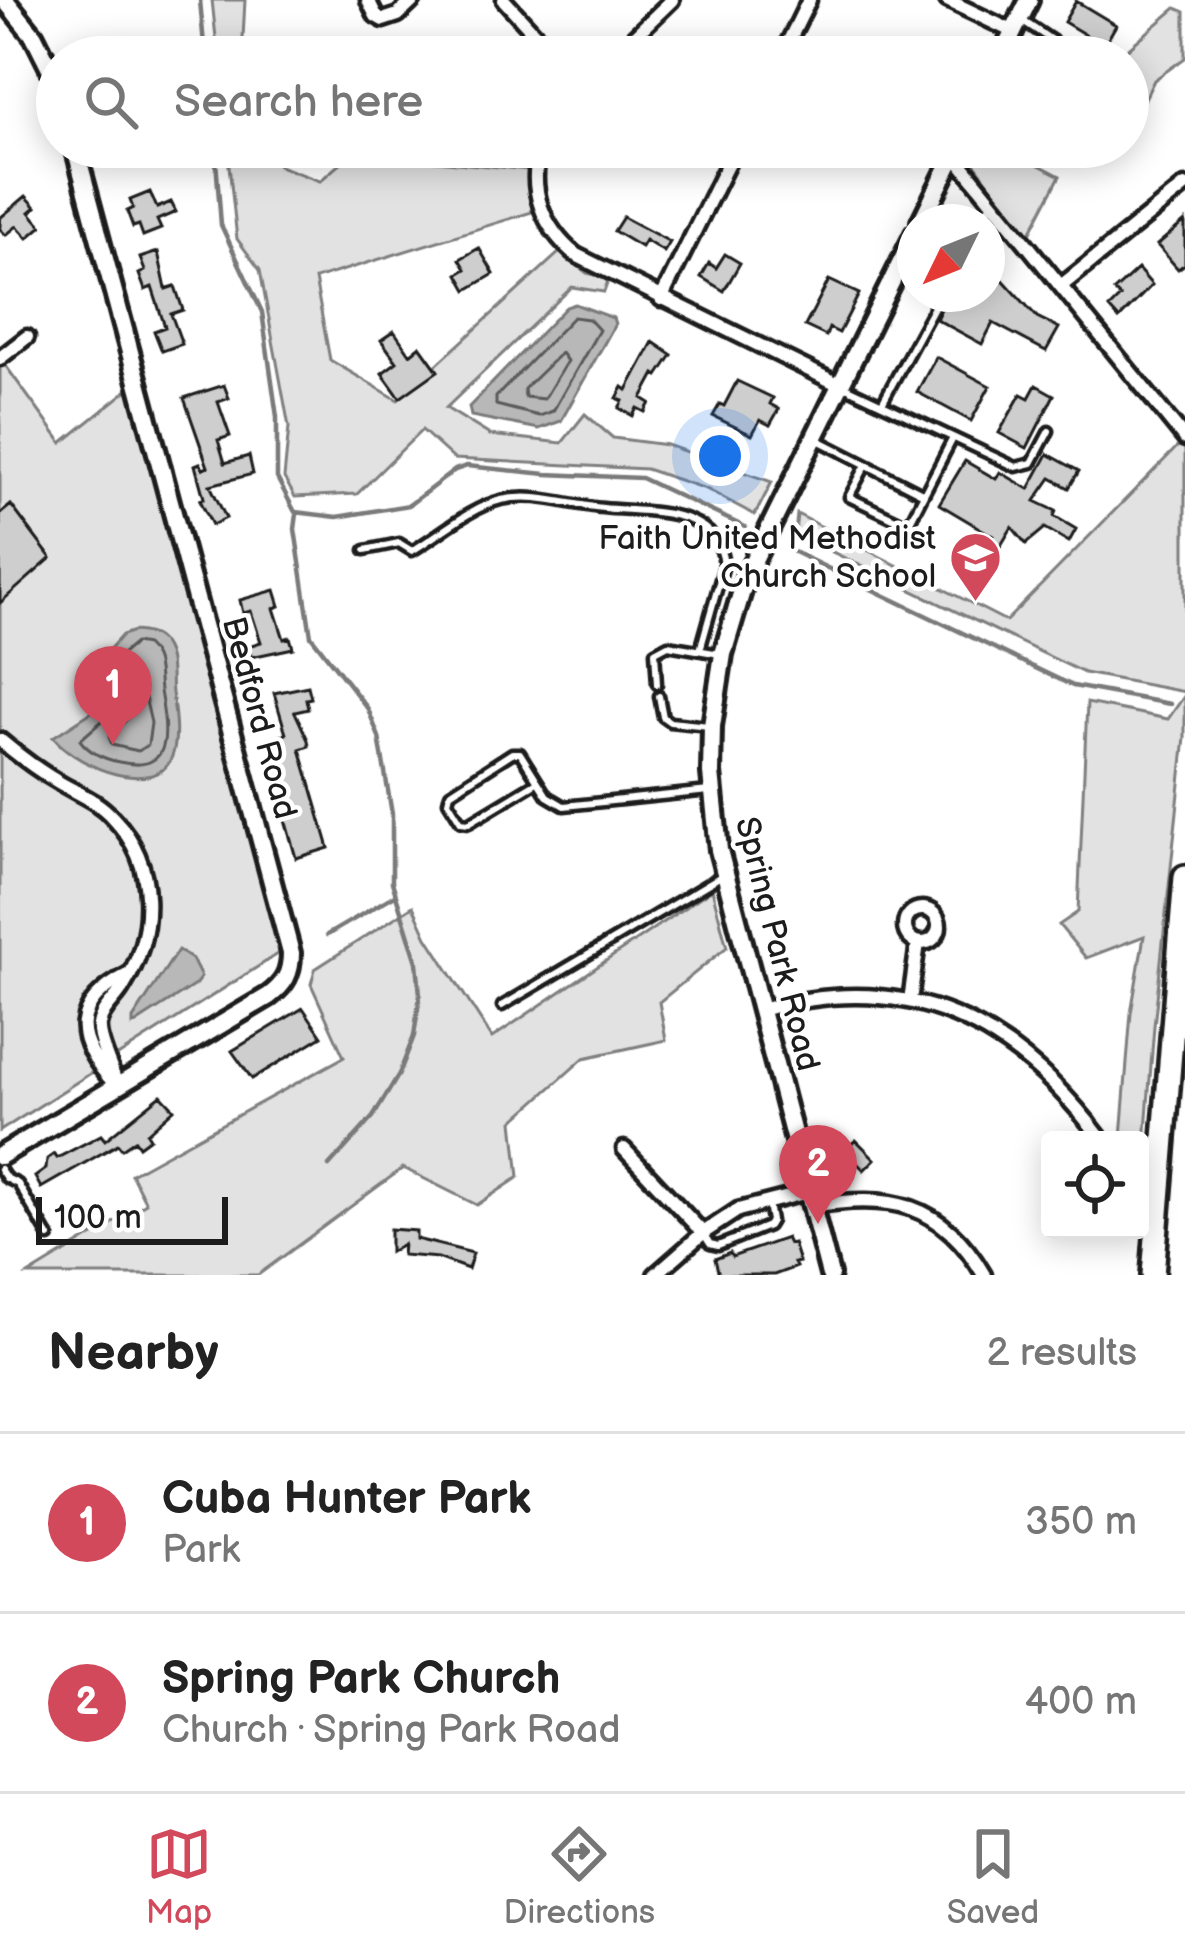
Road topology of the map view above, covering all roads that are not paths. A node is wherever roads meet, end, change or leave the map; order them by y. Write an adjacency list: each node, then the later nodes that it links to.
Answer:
1 (5, 0): 15 (street)
2 (368, 0): 3 (street)
3 (414, 0)
4 (504, 0): 10 (street)
5 (672, 0): 11 (street)
6 (809, 0): 12 (street)
7 (947, 0): 9 (street)
8 (1029, 0): 9 (street)
9 (1017, 25): 13 (street); 14 (lane)
10 (537, 36)
11 (635, 36)
12 (791, 36)
13 (1012, 36)
14 (1039, 36)
15 (36, 41)
16 (81, 168): 54 (street, Bedford Road)
17 (538, 168): 27 (street)
18 (726, 168): 27 (street)
19 (948, 168): 23 (street)
20 (968, 168): 22 (street)
21 (1185, 186): 26 (street)
22 (992, 201): 24 (lane); 26 (street)
23 (930, 204)
24 (990, 204)
25 (897, 269): 31 (street, Spring Park Road)
26 (1061, 286): 36 (street)
27 (661, 299): 31 (street)
28 (930, 312): 32 (lane)
29 (27, 337): 30 (street)
30 (0, 358)
31 (840, 385): 32 (lane); 34 (street, Spring Park Road)
32 (882, 403): 35 (lane)
33 (1049, 431): 35 (lane)
34 (814, 437): 37 (lane); 41 (street, Spring Park Road)
35 (952, 438): 38 (lane)
36 (1185, 439)
37 (866, 465): 38 (lane); 38 (lane)
38 (924, 494)
39 (365, 550): 40 (lane)
40 (700, 650): 41 (lane); 42 (lane)
41 (723, 654): 44 (street, Spring Park Road)
42 (657, 684)
43 (659, 696): 44 (lane)
44 (712, 726): 47 (street, Spring Park Road)
45 (0, 740): 54 (street)
46 (537, 782): 46 (lane); 47 (lane)
47 (712, 791): 48 (street, Spring Park Road)
48 (724, 874): 52 (lane); 53 (street, Spring Park Road)
49 (1185, 877): 66 (highway)
50 (919, 943): 51 (street)
51 (910, 1001): 53 (street); 55 (street)
52 (502, 1006)
53 (761, 1010): 59 (street, Spring Park Road)
54 (117, 1086): 57 (street, Bedford Road)
55 (1095, 1131)
56 (624, 1149): 61 (street)
57 (0, 1156)
58 (0, 1169): 62 (lane)
59 (810, 1199): 60 (street); 64 (street, Spring Park Road); 65 (street)
60 (768, 1202): 61 (street); 61 (lane)
61 (703, 1233): 63 (street)
62 (49, 1237)
63 (655, 1275)
64 (830, 1275)
65 (984, 1275)
66 (1153, 1275)

